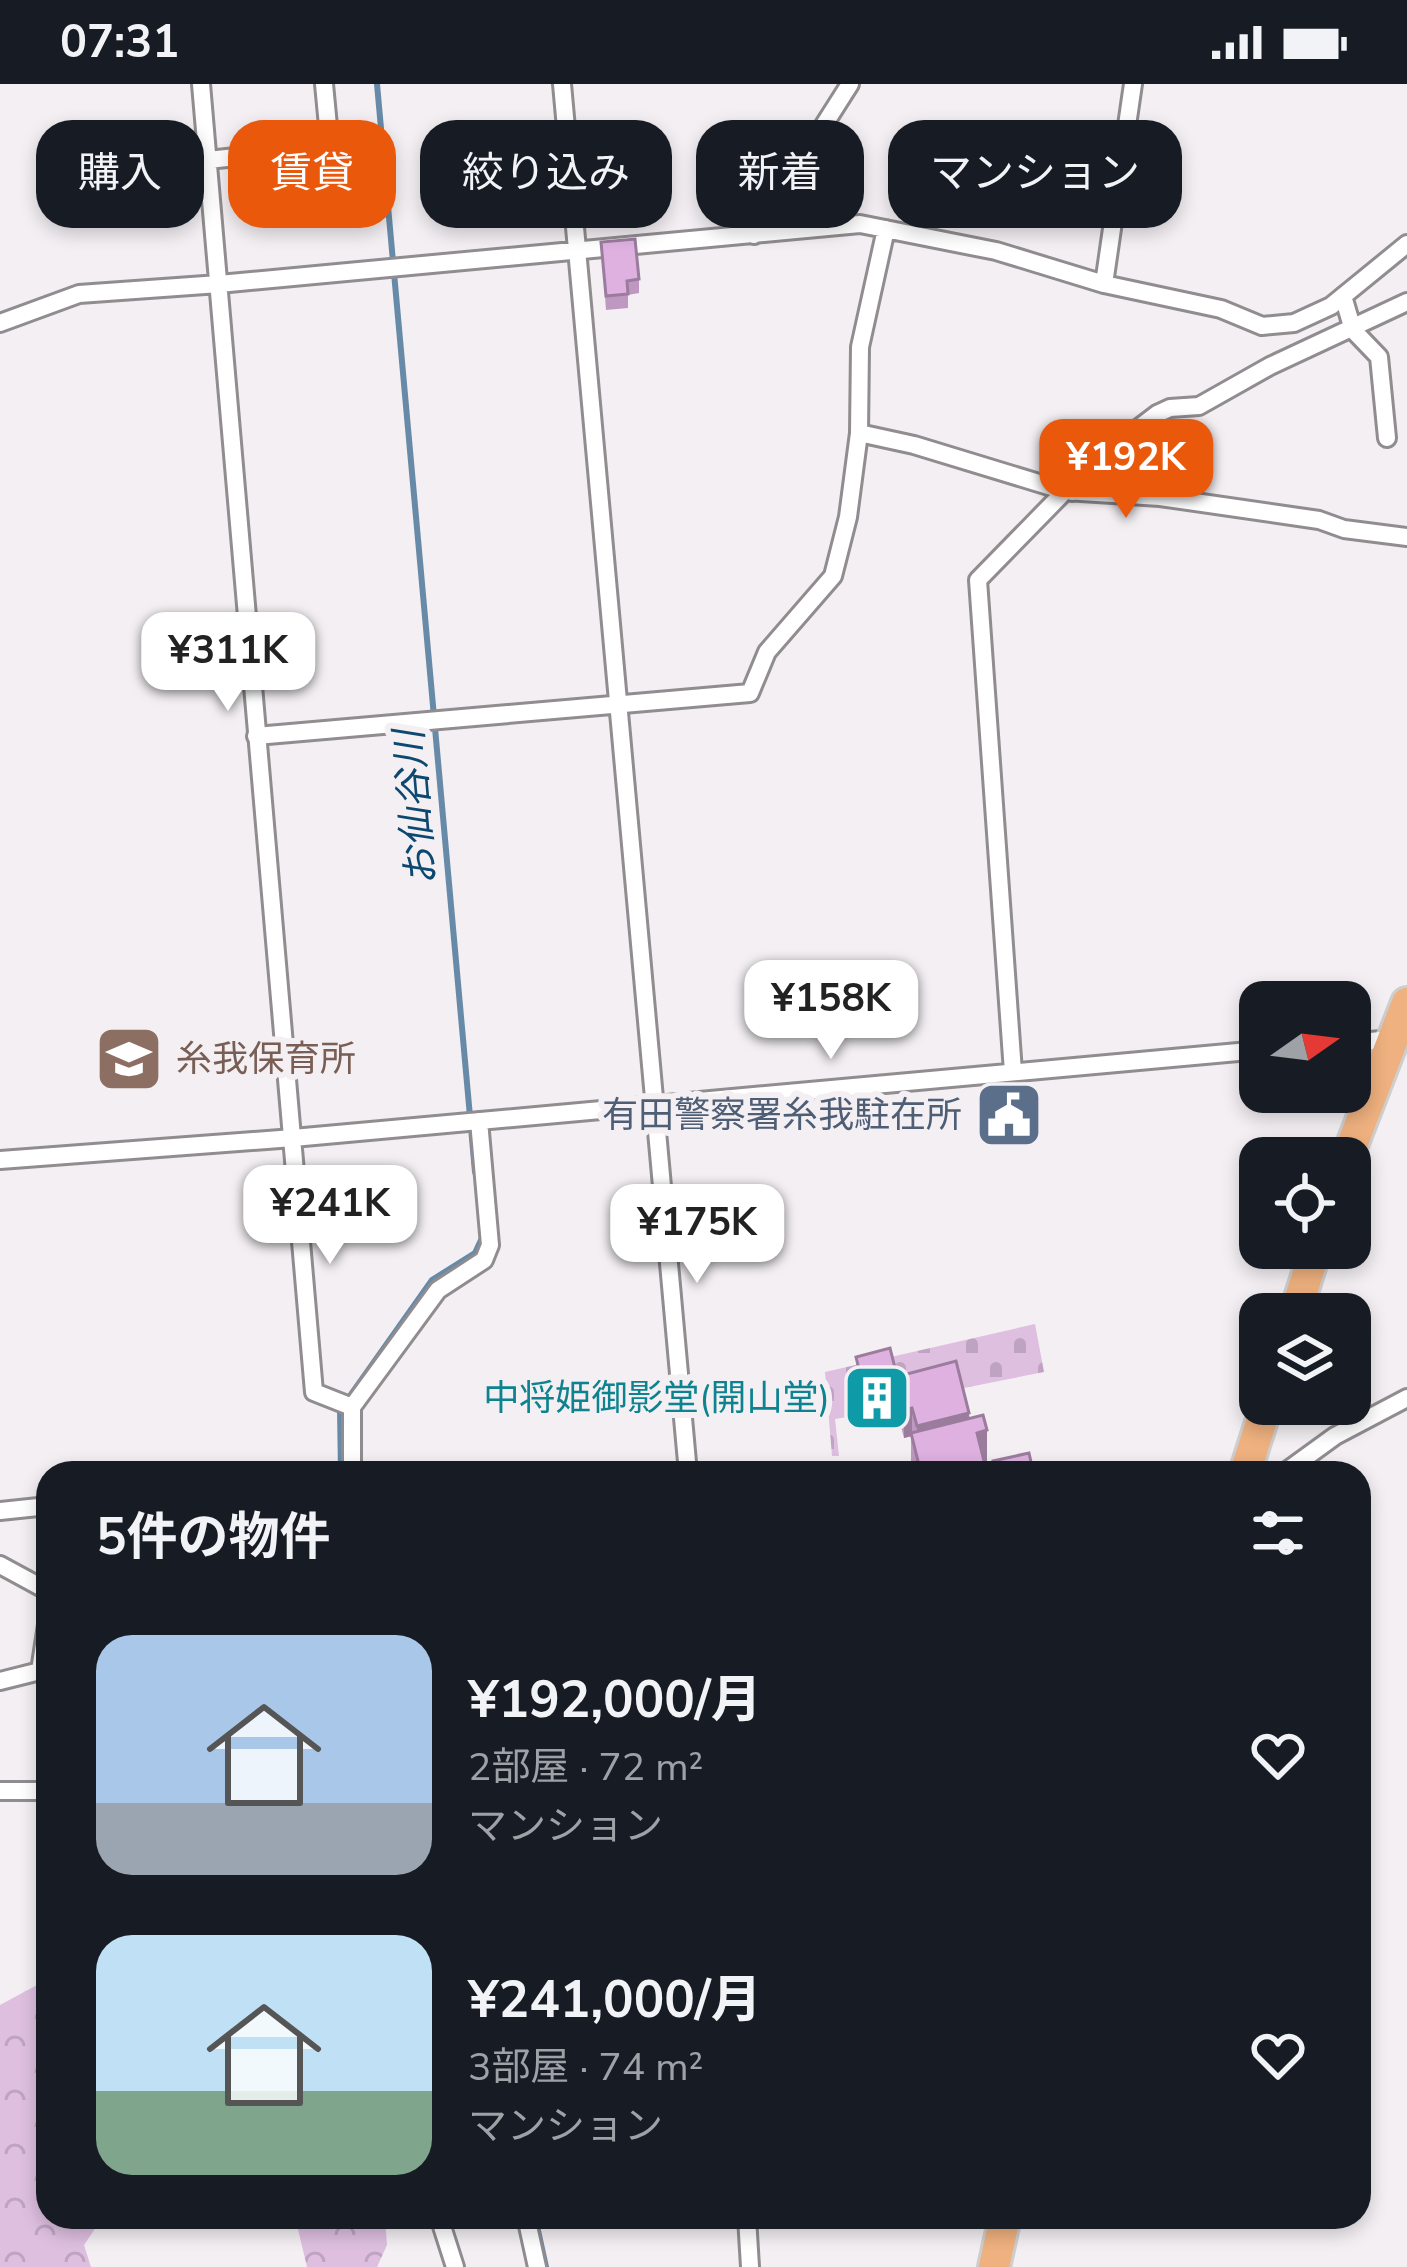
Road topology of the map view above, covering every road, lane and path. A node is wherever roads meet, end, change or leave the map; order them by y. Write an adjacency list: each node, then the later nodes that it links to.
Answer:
1 (200, 84): 6 (street)
2 (324, 84): 6 (street)
3 (562, 84): 10 (street)
4 (850, 84): 8 (street)
5 (1133, 84): 12 (street)
6 (208, 160): 11 (street)
7 (886, 229): 8 (street); 12 (street); 17 (street)
8 (754, 235): 10 (street)
9 (1407, 244): 13 (street)
10 (577, 252): 11 (street); 21 (street)
11 (219, 284): 15 (street); 22 (street)
12 (1104, 284): 13 (street)
13 (1343, 296): 16 (street)
14 (1407, 302): 16 (street)
15 (0, 323)
16 (1352, 330): 18 (street); 19 (street)
17 (859, 433): 19 (street); 21 (street)
18 (1388, 438)
19 (1068, 492): 20 (street); 27 (street)
20 (1407, 537)
21 (618, 705): 22 (street); 28 (street)
22 (256, 736): 31 (street)
23 (1407, 1003): 24 (highway)
24 (1391, 1039): 25 (street); 30 (highway)
25 (1371, 1041)
26 (1239, 1052): 27 (street)
27 (1013, 1072): 28 (street)
28 (654, 1104): 29 (street); 37 (street)
29 (479, 1120): 31 (street); 34 (street)
30 (1355, 1137)
31 (293, 1138): 32 (street); 34 (street)
32 (0, 1160)
33 (1407, 1398): 39 (street)
34 (352, 1407): 36 (street)
35 (1260, 1425): 38 (highway)
36 (352, 1461)
37 (687, 1461)
38 (1249, 1461)
39 (1301, 1461)
40 (36, 1507): 41 (street)
41 (0, 1510)
42 (0, 1565): 43 (street)
43 (36, 1584)
44 (36, 1674): 45 (street)
45 (0, 1681)
46 (0, 1791): 47 (street)
47 (36, 1791)
48 (443, 2229): 52 (street)
49 (529, 2229): 53 (street)
50 (748, 2229): 54 (street)
51 (1002, 2229): 55 (highway)
52 (455, 2267)
53 (537, 2267)
54 (750, 2267)
55 (994, 2267)

